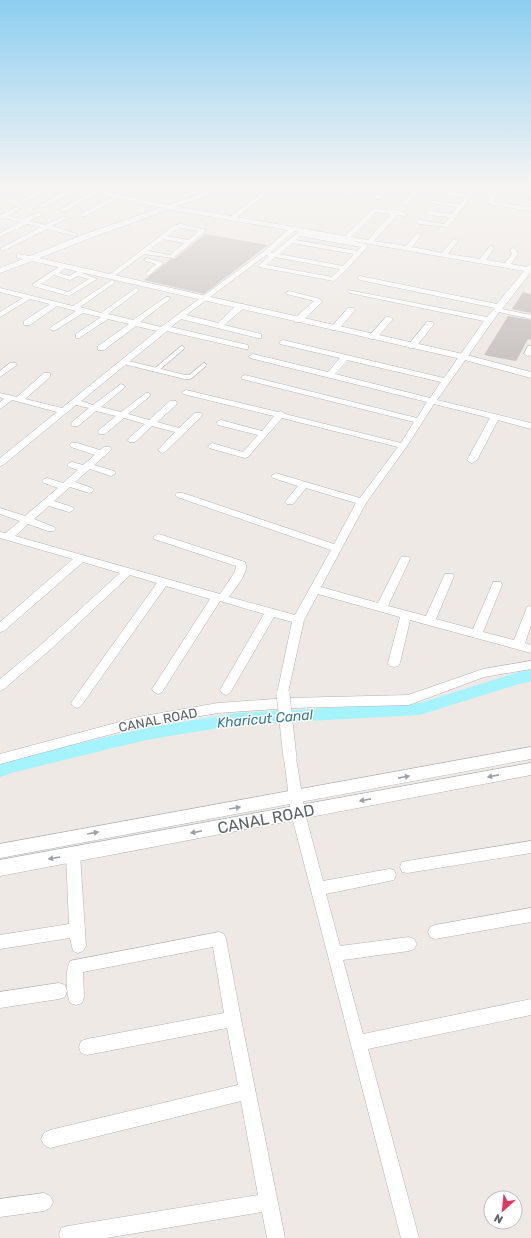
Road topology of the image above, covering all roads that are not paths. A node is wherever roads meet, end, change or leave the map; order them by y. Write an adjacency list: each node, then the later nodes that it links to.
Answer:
1 (11, 245): 15 (street)
2 (48, 245): 24 (street)
3 (67, 245): 27 (street)
4 (152, 245): 18 (street)
5 (186, 245): 18 (street)
6 (275, 245): 19 (street)
7 (286, 245): 22 (street)
8 (296, 245): 20 (street)
9 (315, 245): 20 (street)
10 (363, 245): 21 (street)
11 (380, 245): 16 (street)
12 (410, 245): 16 (street)
13 (452, 245): 23 (street)
14 (491, 248): 29 (street)
15 (3, 249)
16 (407, 249): 23 (street)
17 (513, 250): 31 (street)
18 (142, 252): 26 (street)
19 (265, 253): 22 (street); 50 (street)
20 (307, 253): 22 (street); 25 (street); 28 (street)
21 (359, 253): 25 (street); 33 (street)
22 (274, 255): 38 (street)
23 (444, 255): 29 (street)
24 (20, 256): 27 (street); 30 (street)
25 (330, 257): 28 (street); 33 (street)
26 (135, 258): 39 (street); 42 (street)
27 (30, 259): 32 (street); 36 (street)
28 (309, 262): 38 (street)
29 (482, 262): 31 (street)
30 (0, 264)
31 (506, 266): 34 (street)
32 (62, 268): 35 (street); 37 (street)
33 (345, 268): 38 (street)
34 (530, 268): 54 (street)
35 (51, 270): 37 (street); 40 (street)
36 (0, 271)
37 (80, 272): 40 (street); 42 (street)
38 (299, 273)
39 (148, 274)
40 (70, 278): 43 (street)
41 (360, 278): 54 (street)
42 (110, 280): 50 (street); 53 (street)
43 (60, 284)
44 (136, 290): 58 (street)
45 (1, 291): 48 (street)
46 (350, 291): 63 (street)
47 (289, 293): 62 (street)
48 (29, 297): 51 (street); 57 (street)
49 (168, 298): 65 (street)
50 (203, 298): 52 (street); 59 (street)
51 (56, 304): 53 (street); 64 (street)
52 (241, 306): 62 (street); 67 (street)
53 (74, 308): 55 (street)
54 (499, 309): 60 (street); 63 (street)
55 (82, 310): 58 (street); 69 (street)
56 (351, 310): 68 (street)
57 (0, 315)
58 (104, 316): 65 (street); 71 (street)
59 (180, 316): 67 (street); 70 (street)
60 (531, 318)
61 (389, 319): 73 (street)
62 (298, 320): 68 (street)
63 (489, 320): 81 (street)
64 (27, 323)
65 (136, 323): 70 (street); 77 (street)
66 (430, 324): 75 (street)
67 (219, 326): 72 (street)
68 (335, 328): 73 (street)
69 (54, 329)
70 (164, 329): 76 (street); 82 (street)
71 (80, 336)
72 (258, 336)
73 (373, 337): 75 (street)
74 (283, 342): 80 (street)
75 (412, 346): 81 (street)
76 (245, 347)
77 (102, 348)
78 (182, 348): 85 (lane)
79 (253, 356): 89 (street)
80 (345, 357): 89 (street); 91 (street)
81 (463, 357): 88 (street); 91 (street)
82 (124, 362): 85 (lane); 97 (street)
83 (13, 365): 86 (street)
84 (204, 365): 85 (lane)
85 (156, 370)
86 (0, 375)
87 (47, 375): 96 (street)
88 (531, 375)
89 (329, 376): 98 (street)
90 (245, 377): 107 (street)
91 (446, 381): 98 (street)
92 (121, 386): 101 (street)
93 (186, 392): 103 (street)
94 (0, 395): 96 (street)
95 (146, 395): 104 (street)
96 (14, 398): 100 (street); 102 (street)
97 (75, 402): 101 (street); 102 (street)
98 (431, 402): 106 (street); 107 (street)
99 (173, 404): 108 (street)
100 (0, 406)
101 (96, 408): 104 (street); 110 (street)
102 (64, 411): 120 (street)
103 (281, 414): 114 (street); 118 (street)
104 (122, 415): 108 (street); 113 (street)
105 (198, 415): 112 (street)
106 (496, 417): 111 (street); 121 (street)
107 (418, 421): 118 (street)
108 (151, 423): 112 (street); 115 (street)
109 (221, 423): 114 (street)
110 (75, 424)
111 (531, 426)
112 (180, 431): 119 (street)
113 (102, 432)
114 (264, 434): 117 (street)
115 (132, 440)
116 (74, 445): 123 (street)
117 (212, 446)
118 (403, 446): 133 (street)
119 (162, 450)
120 (2, 458)
121 (472, 460)
122 (72, 464): 123 (street)
123 (87, 467): 124 (street); 128 (street)
124 (111, 473)
125 (276, 476): 127 (street)
126 (48, 481): 128 (street)
127 (304, 484): 132 (street); 133 (street)
128 (67, 485): 129 (street); 131 (street)
129 (89, 490)
130 (180, 495): 140 (street)
131 (48, 502): 134 (street); 136 (street)
132 (290, 502)
133 (362, 502): 140 (street)
134 (69, 509)
135 (1, 511): 136 (street)
136 (27, 521): 137 (street); 138 (street)
137 (51, 529)
138 (4, 536): 141 (street)
139 (158, 537): 148 (street)
140 (336, 548): 147 (street)
141 (81, 558): 143 (street); 155 (street)
142 (405, 559): 149 (street)
143 (127, 572): 145 (street); 161 (street)
144 (449, 576): 154 (street)
145 (162, 582): 148 (street); 164 (street)
146 (497, 585): 156 (street)
147 (314, 589): 149 (street); 153 (street)
148 (220, 598): 151 (street); 162 (street)
149 (381, 608): 152 (street)
150 (531, 610): 157 (street)
151 (270, 612): 153 (street); 163 (street)
152 (406, 615): 154 (street); 159 (street)
153 (298, 620): 167 (street, bridge)
154 (429, 621): 156 (street)
155 (0, 628)
156 (476, 634): 157 (street)
157 (518, 646): 158 (street)
158 (531, 649)
159 (394, 663)
160 (531, 665): 165 (street, CANAL ROAD)
161 (0, 686)
162 (158, 689)
163 (226, 690)
164 (77, 703)
165 (0, 759)
166 (528, 765): 167 (street, CANAL ROAD)
167 (297, 805): 169 (street, one-way to 167); 170 (street, CANAL ROAD, one-way to 170); 174 (street)
168 (531, 847): 171 (street)
169 (0, 851)
170 (73, 855): 172 (street, CANAL ROAD, one-way to 172); 176 (street)
171 (407, 867)
172 (0, 868)
173 (389, 875): 174 (street)
174 (317, 889): 181 (street)
175 (531, 914): 177 (street)
176 (77, 930): 178 (street); 180 (street)
177 (435, 932)
178 (0, 942)
179 (409, 944): 181 (street)
180 (78, 946)
181 (334, 954): 187 (street)
182 (59, 991): 184 (street)
183 (76, 997): 186 (street)
184 (0, 1000)
185 (531, 1007): 187 (street)
186 (233, 1020): 188 (street); 189 (street)
187 (358, 1043): 196 (street)
188 (87, 1047)
189 (247, 1091): 190 (street); 192 (street)
190 (50, 1139)
191 (44, 1202): 193 (street)
192 (269, 1202): 194 (street); 195 (street)
193 (0, 1208)
194 (68, 1235)
195 (276, 1238)
196 (410, 1238)

